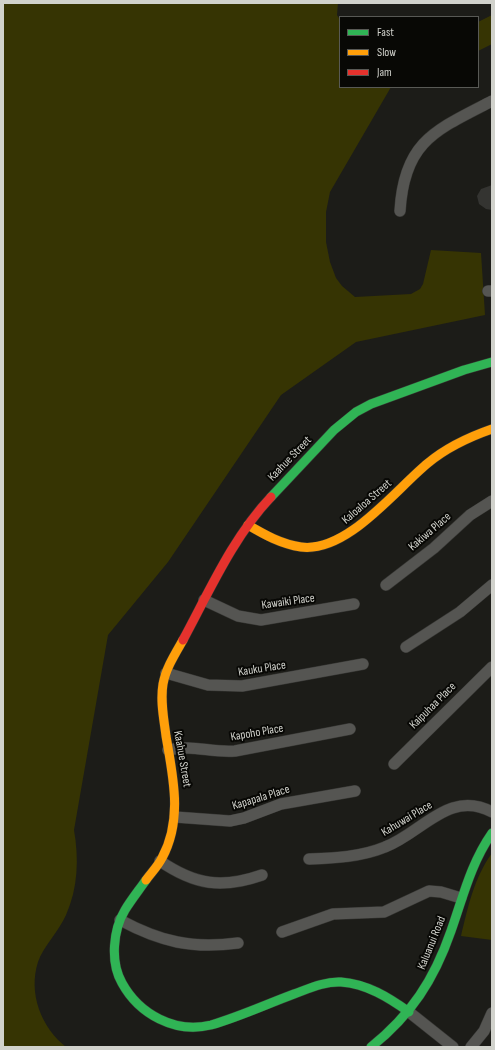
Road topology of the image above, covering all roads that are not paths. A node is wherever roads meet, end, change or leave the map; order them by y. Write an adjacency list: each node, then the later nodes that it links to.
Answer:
1 (492, 101): 2 (street)
2 (400, 211)
3 (492, 362): 6 (street, Kaahue Street)
4 (492, 429): 6 (street, Kaloaloa Street)
5 (492, 501): 7 (street, Kakiwa Place)
6 (248, 525): 9 (street, Kaahue Street)
7 (386, 585)
8 (492, 585): 11 (street)
9 (204, 600): 10 (street, Kawaiki Place); 14 (street, Kaahue Street)
10 (354, 604)
11 (406, 647)
12 (363, 664): 14 (street, Kauku Place)
13 (492, 667): 17 (street, Kaipuhaa Place)
14 (166, 673): 16 (street, Kaahue Street)
15 (350, 729): 16 (street, Kapoho Place)
16 (168, 750): 20 (street, Kaahue Street)
17 (394, 764)
18 (355, 791): 20 (street, Kapapala Place)
19 (492, 812): 22 (street, Kahuwai Place)
20 (175, 817): 23 (street, Kaahue Street)
21 (492, 833): 25 (street, Kaluanui Road)
22 (309, 859)
23 (160, 861): 24 (street); 26 (street, Kaahue Street)
24 (262, 874)
25 (461, 898): 27 (street); 29 (street, Kaluanui Road)
26 (120, 920): 28 (street); 29 (street, Kaahue Street)
27 (282, 932)
28 (238, 943)
29 (409, 1012): 31 (street, Kaluanui Road); 32 (street)
30 (492, 1013): 33 (street)
31 (371, 1047)
32 (454, 1047)
33 (471, 1047)

